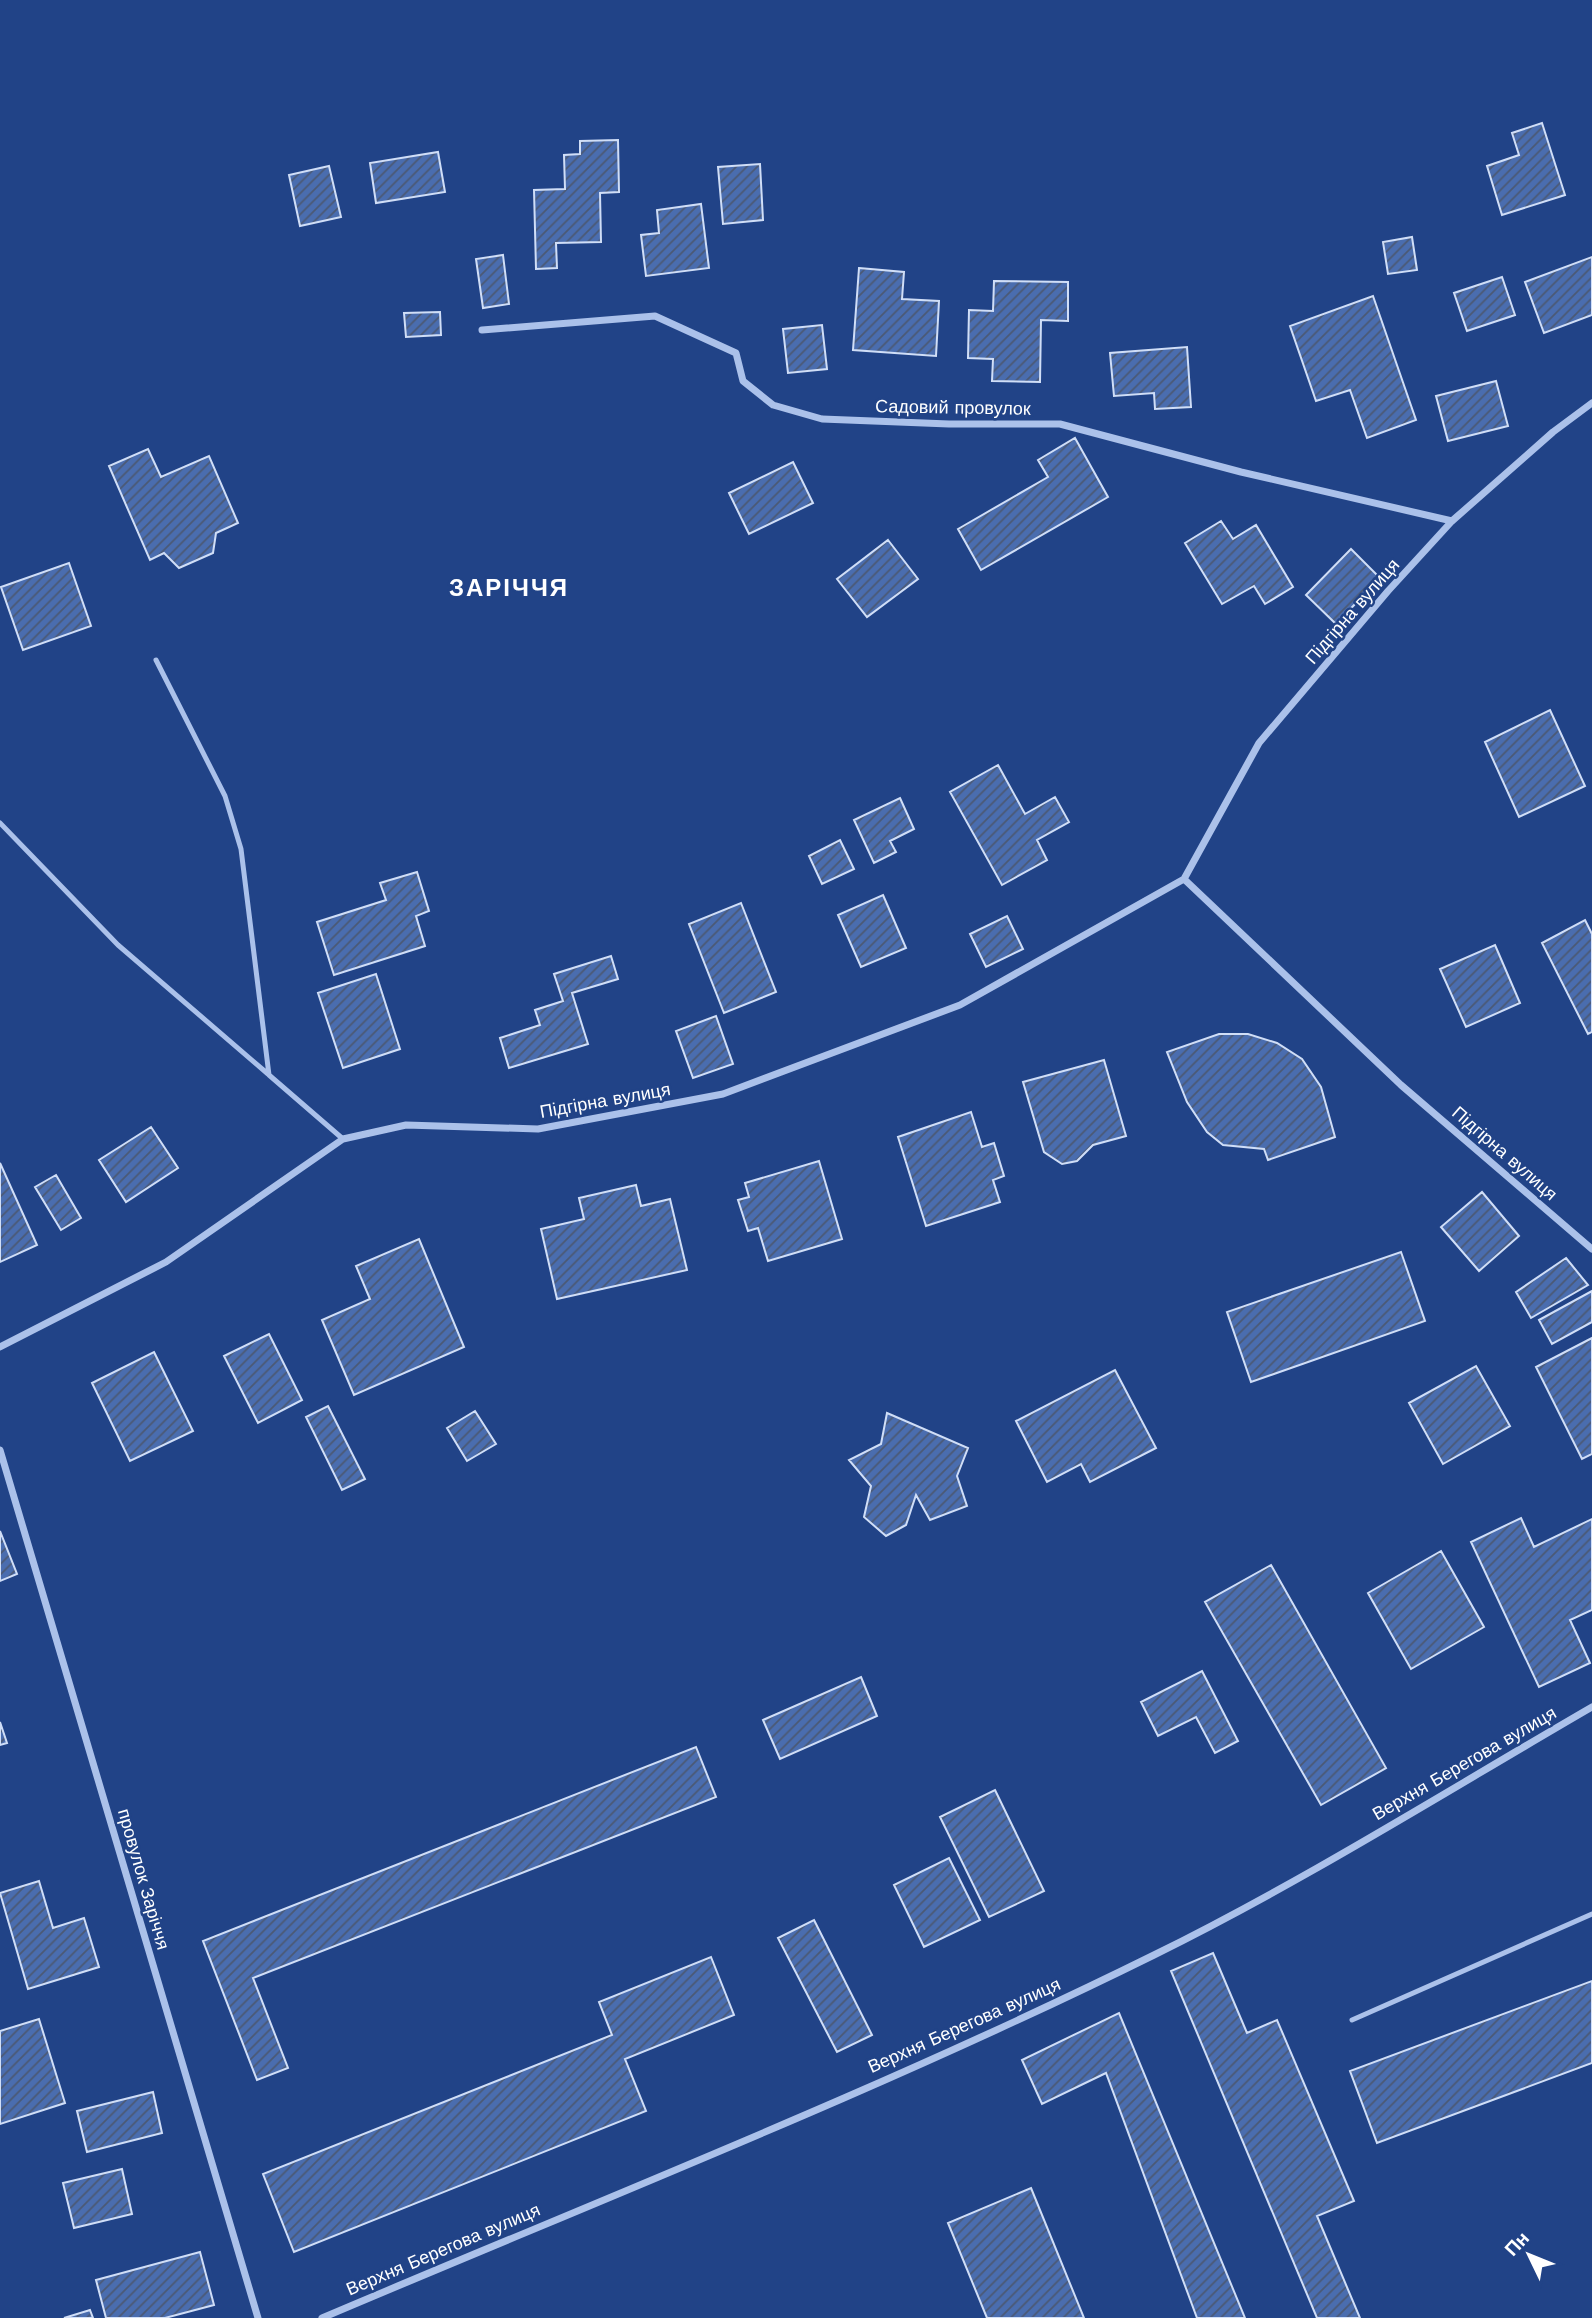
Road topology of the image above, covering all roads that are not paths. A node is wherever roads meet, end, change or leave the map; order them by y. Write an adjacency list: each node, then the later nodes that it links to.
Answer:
1 (482, 330): 3 (street, Садовий провулок)
2 (1592, 403): 3 (street, Підгірна вулиця)
3 (1452, 521): 6 (street, Підгірна вулиця)
4 (156, 660): 7 (lane)
5 (0, 823): 7 (lane)
6 (1184, 879): 8 (street, Підгірна вулиця); 9 (street, Підгірна вулиця)
7 (269, 1074): 8 (lane)
8 (343, 1139): 10 (street, Підгірна вулиця)
9 (1592, 1249)
10 (0, 1347)
11 (0, 1450): 15 (street, провулок Заріччя)
12 (1592, 1707): 16 (street, Верхня Берегова вулиця)
13 (1592, 1914): 14 (lane)
14 (1352, 2020)
15 (258, 2318)
16 (322, 2318)

